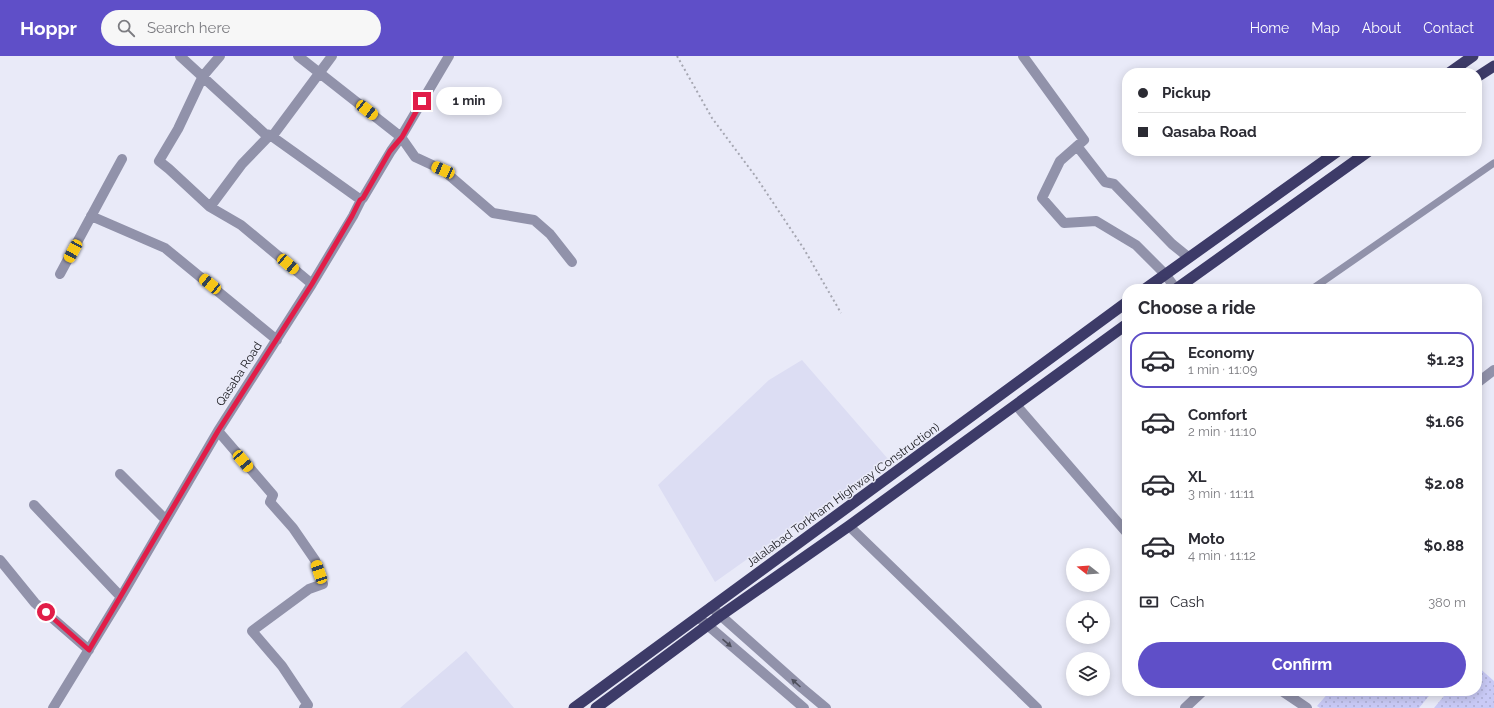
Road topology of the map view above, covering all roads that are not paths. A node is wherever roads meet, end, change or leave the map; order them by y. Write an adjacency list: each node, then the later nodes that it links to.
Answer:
1 (180, 56): 12 (street)
2 (220, 56): 12 (street)
3 (298, 56): 10 (street)
4 (332, 56): 10 (street)
5 (449, 56): 14 (street, Qasaba Road)
6 (1023, 56): 15 (street)
7 (1473, 56): 9 (highway)
8 (1494, 66): 11 (highway)
9 (1456, 68)
10 (320, 74): 13 (street); 14 (street)
11 (1482, 74)
12 (202, 76): 13 (street); 21 (street)
13 (270, 135): 20 (street); 21 (street)
14 (402, 137): 20 (street, Qasaba Road); 24 (street)
15 (1077, 146): 23 (street); 26 (street)
16 (1331, 156): 23 (highway)
17 (1362, 156): 30 (highway)
18 (122, 159): 22 (street)
19 (1494, 163): 31 (lane)
20 (360, 200): 27 (street, Qasaba Road)
21 (210, 207): 27 (street)
22 (91, 216): 25 (street); 35 (street)
23 (1188, 257): 26 (highway)
24 (572, 262)
25 (60, 274)
26 (1165, 274): 28 (highway); 29 (street)
27 (312, 284): 35 (street, Qasaba Road)
28 (1152, 284)
29 (1172, 284)
30 (1183, 284)
31 (1319, 284)
32 (1122, 306): 34 (highway, Jalalabad Torkham Highway (Construction))
33 (1122, 328): 36 (highway)
34 (1086, 333): 36 (highway); 48 (highway, Jalalabad Torkham Highway (Construction))
35 (277, 340): 40 (street, Qasaba Road)
36 (1096, 347): 39 (highway)
37 (1494, 370): 38 (street)
38 (1482, 379)
39 (1016, 405): 44 (highway); 45 (street)
40 (218, 431): 43 (street, Qasaba Road); 58 (street)
41 (120, 474): 43 (street)
42 (34, 505): 47 (street)
43 (166, 520): 47 (street, Qasaba Road)
44 (849, 526): 49 (highway); 63 (street)
45 (1122, 527)
46 (0, 560): 53 (street)
47 (121, 597): 53 (street, Qasaba Road)
48 (711, 607): 49 (street); 50 (highway, Jalalabad Torkham Highway (Construction))
49 (720, 616): 51 (highway); 52 (street)
50 (698, 617): 51 (street); 59 (highway, Jalalabad Torkham Highway (Construction))
51 (707, 626): 54 (street, one-way to 54); 60 (highway)
52 (751, 643): 54 (street); 62 (street, one-way to 52)
53 (89, 650): 57 (street, Qasaba Road)
54 (741, 654): 61 (street)
55 (1198, 696): 64 (street)
56 (1289, 696): 65 (street)
57 (53, 708)
58 (304, 708)
59 (574, 708)
60 (596, 708)
61 (804, 708)
62 (826, 708)
63 (1037, 708)
64 (1185, 708)
65 (1307, 708)

